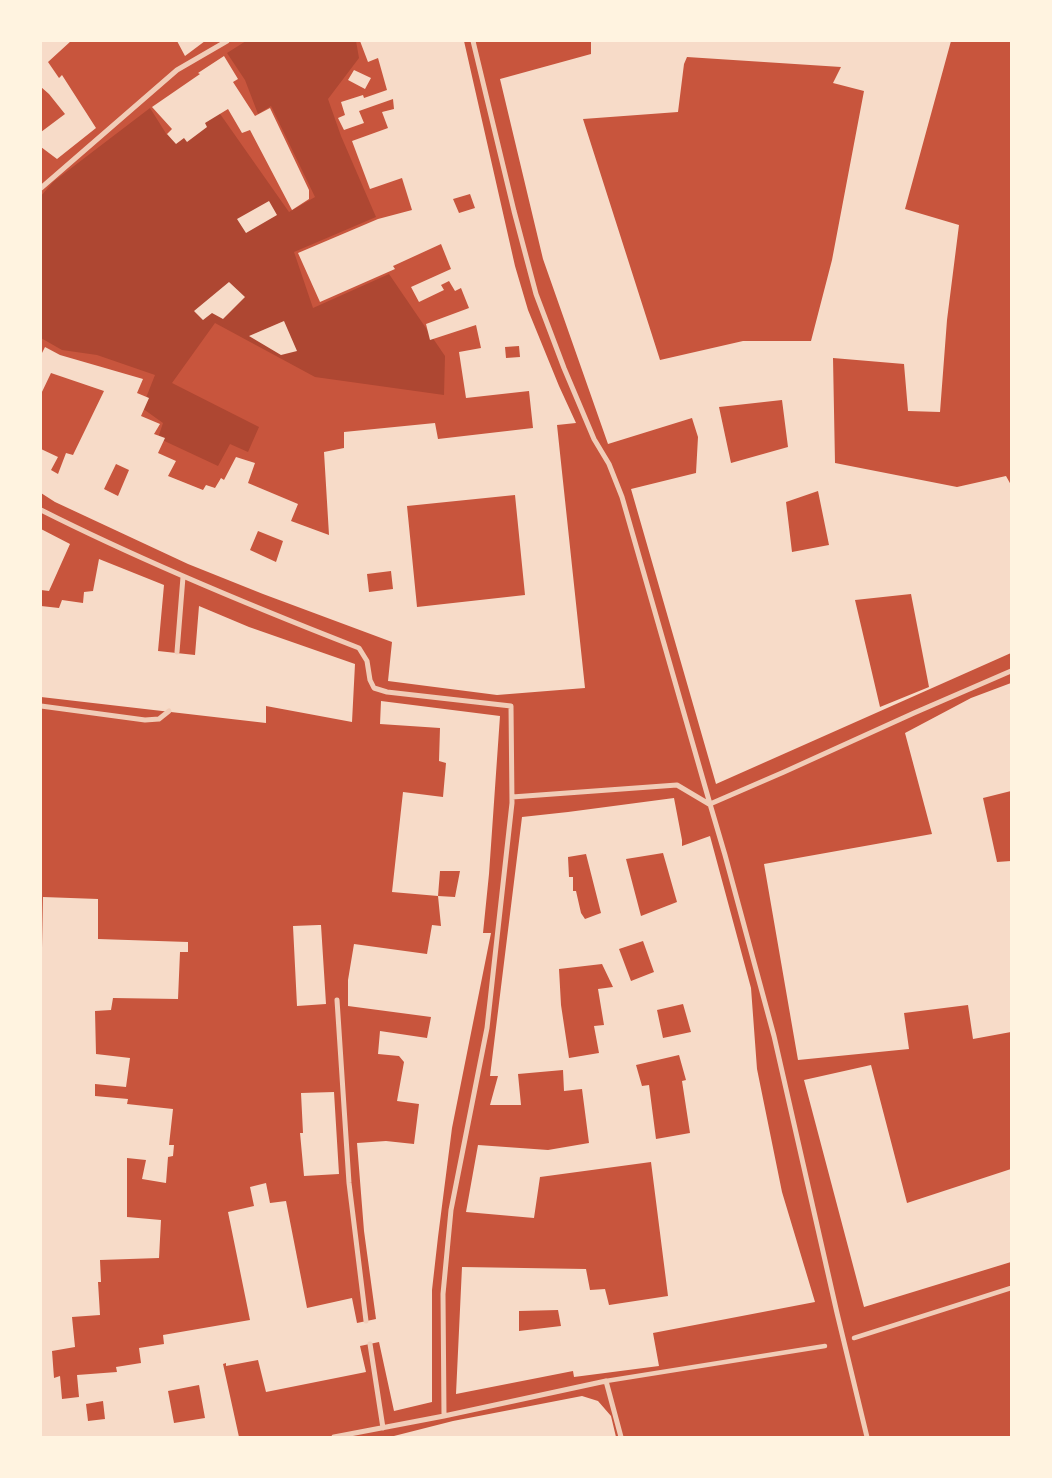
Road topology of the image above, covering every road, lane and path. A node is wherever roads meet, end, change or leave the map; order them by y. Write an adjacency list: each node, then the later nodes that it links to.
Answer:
1 (227, 41): 3 (street)
2 (473, 41): 11 (street)
3 (41, 188)
4 (41, 510): 5 (street)
5 (183, 576): 6 (street); 10 (street)
6 (177, 652)
7 (1011, 672): 11 (street)
8 (41, 706): 9 (street)
9 (169, 711)
10 (512, 797): 11 (street); 19 (street)
11 (710, 804): 24 (street)
12 (337, 1000): 14 (street)
13 (1011, 1288): 15 (street)
14 (366, 1321)
15 (854, 1338)
16 (370, 1344): 20 (street)
17 (825, 1346): 18 (street)
18 (606, 1381): 19 (street); 23 (street)
19 (444, 1416): 20 (street)
20 (383, 1428): 21 (street)
21 (352, 1435): 22 (street)
22 (334, 1437)
23 (622, 1437)
24 (867, 1437)

